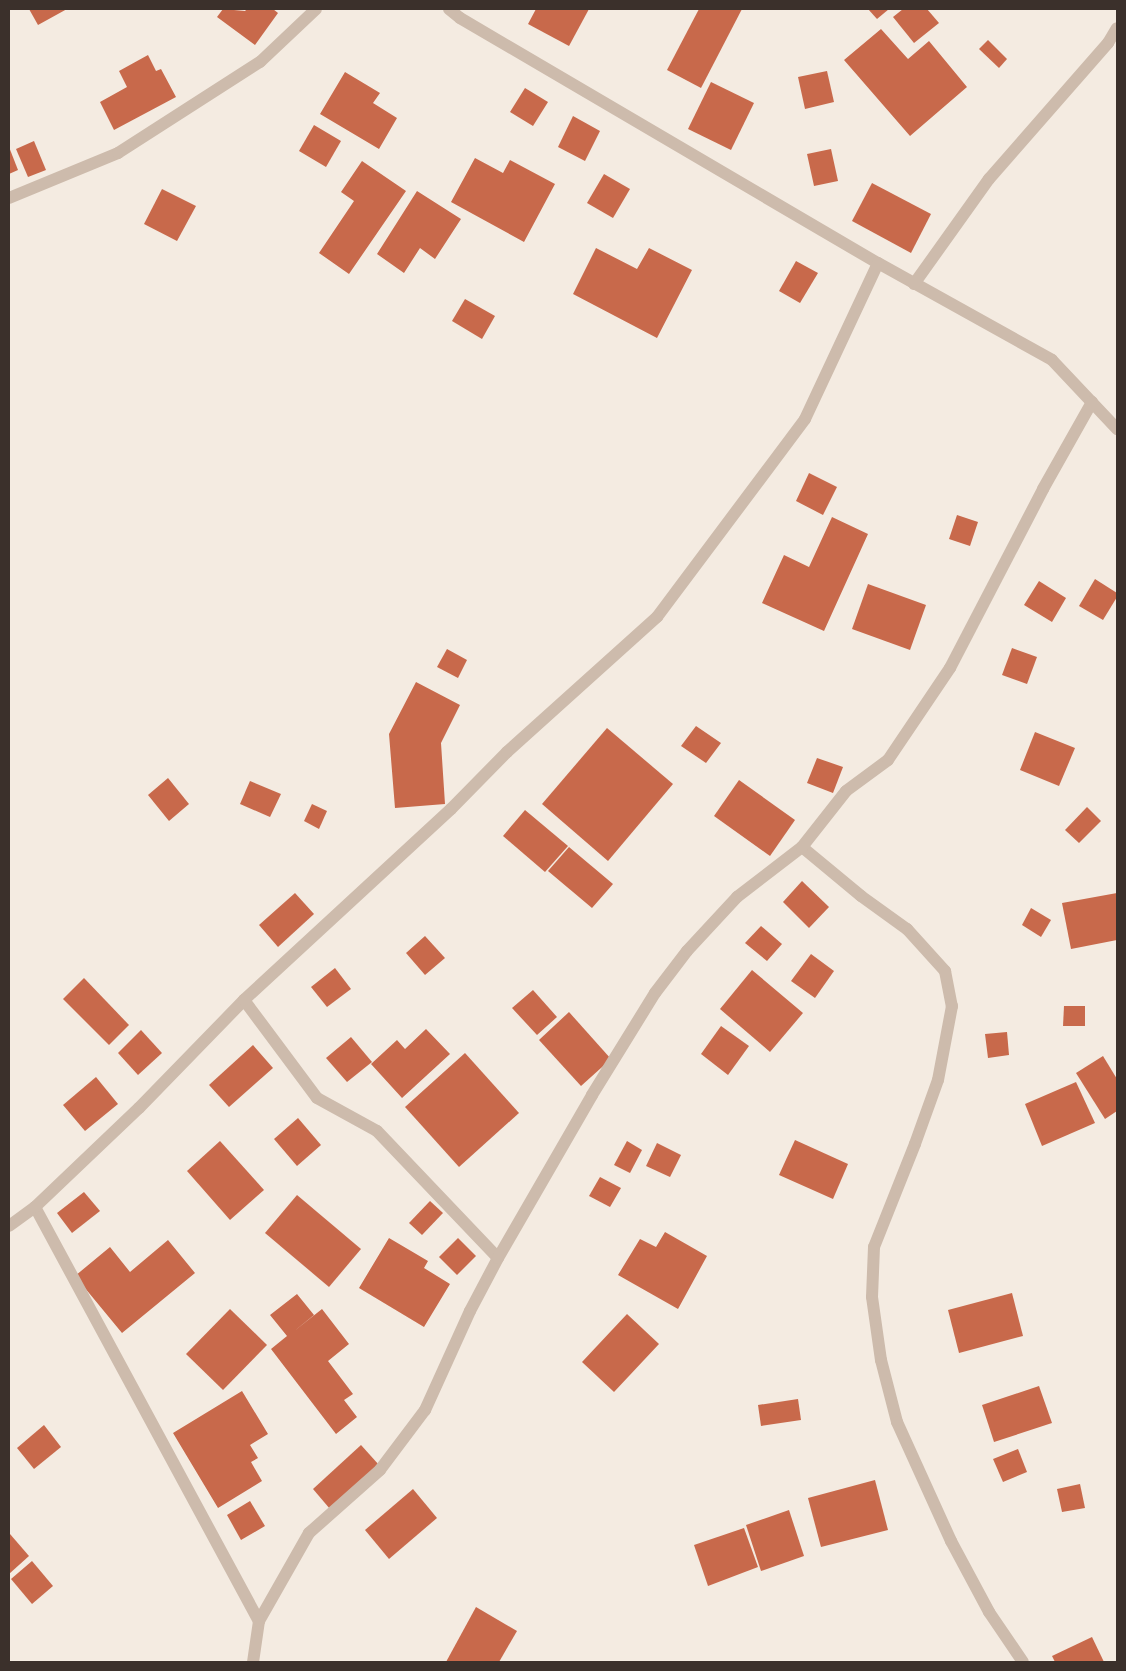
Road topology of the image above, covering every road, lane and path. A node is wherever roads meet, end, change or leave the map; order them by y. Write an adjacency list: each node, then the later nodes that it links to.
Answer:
1 (316, 9): 4 (street)
2 (449, 9): 5 (street)
3 (1117, 28): 6 (street)
4 (9, 198)
5 (878, 263): 6 (street); 10 (street)
6 (914, 284): 7 (street)
7 (1092, 402): 8 (street); 9 (street)
8 (1117, 429)
9 (802, 847): 13 (street); 16 (street)
10 (244, 1000): 11 (street); 13 (street)
11 (35, 1207): 12 (street); 14 (street)
12 (9, 1226)
13 (498, 1258): 14 (street)
14 (259, 1621): 15 (street)
15 (254, 1662)
16 (1023, 1662)

